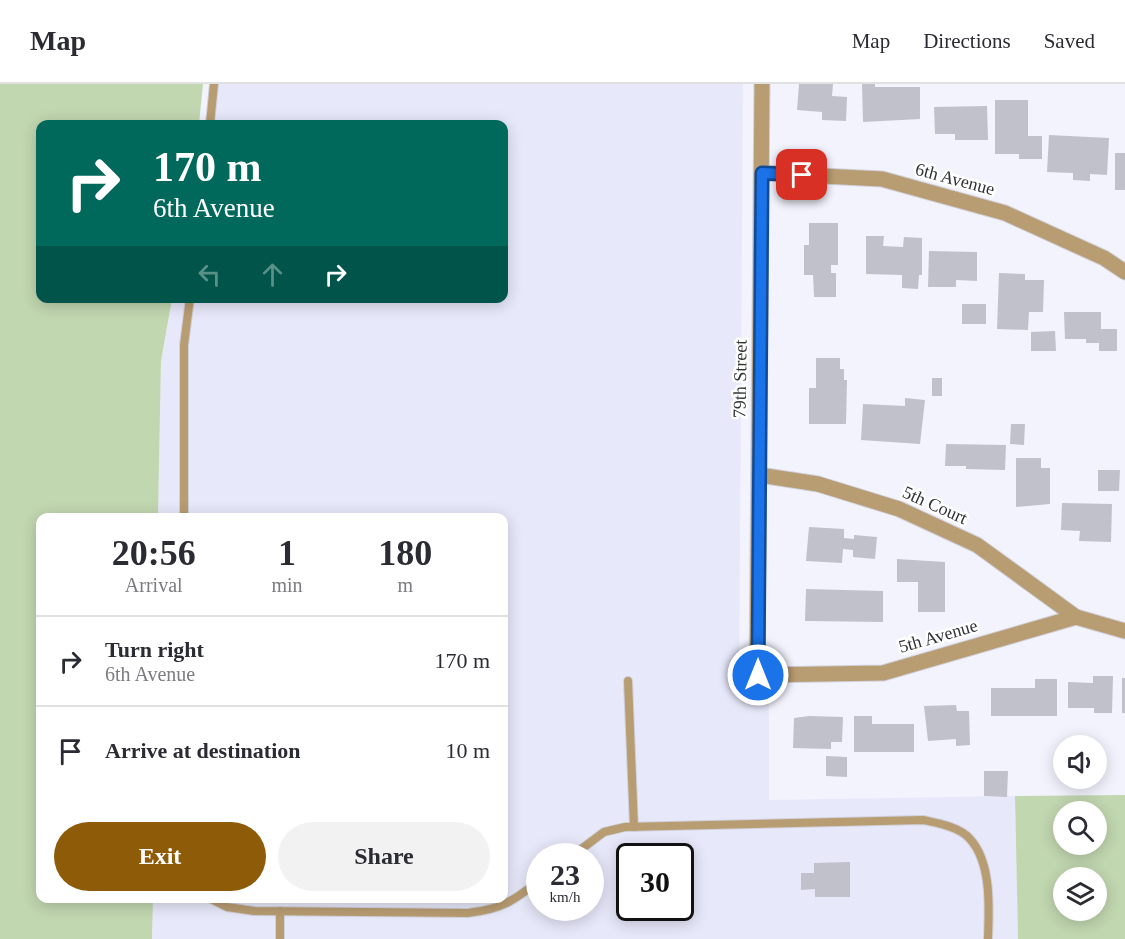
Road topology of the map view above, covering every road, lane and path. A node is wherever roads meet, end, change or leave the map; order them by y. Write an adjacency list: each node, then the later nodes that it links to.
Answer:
1 (214, 84): 3 (lane)
2 (762, 84): 4 (street, 79th Street)
3 (210, 120)
4 (762, 173): 5 (street, 6th Avenue); 7 (street, 79th Street)
5 (1125, 272)
6 (189, 303): 8 (lane)
7 (759, 475): 9 (street, 5th Court); 11 (street, 79th Street)
8 (184, 513)
9 (1076, 617): 10 (street); 11 (street, 5th Avenue)
10 (1125, 631)
11 (758, 675)
12 (628, 681): 13 (lane)
13 (634, 827): 14 (lane); 19 (lane)
14 (589, 843)
15 (526, 890): 17 (lane)
16 (219, 903): 17 (lane)
17 (280, 911): 18 (lane)
18 (280, 939)
19 (988, 939)

